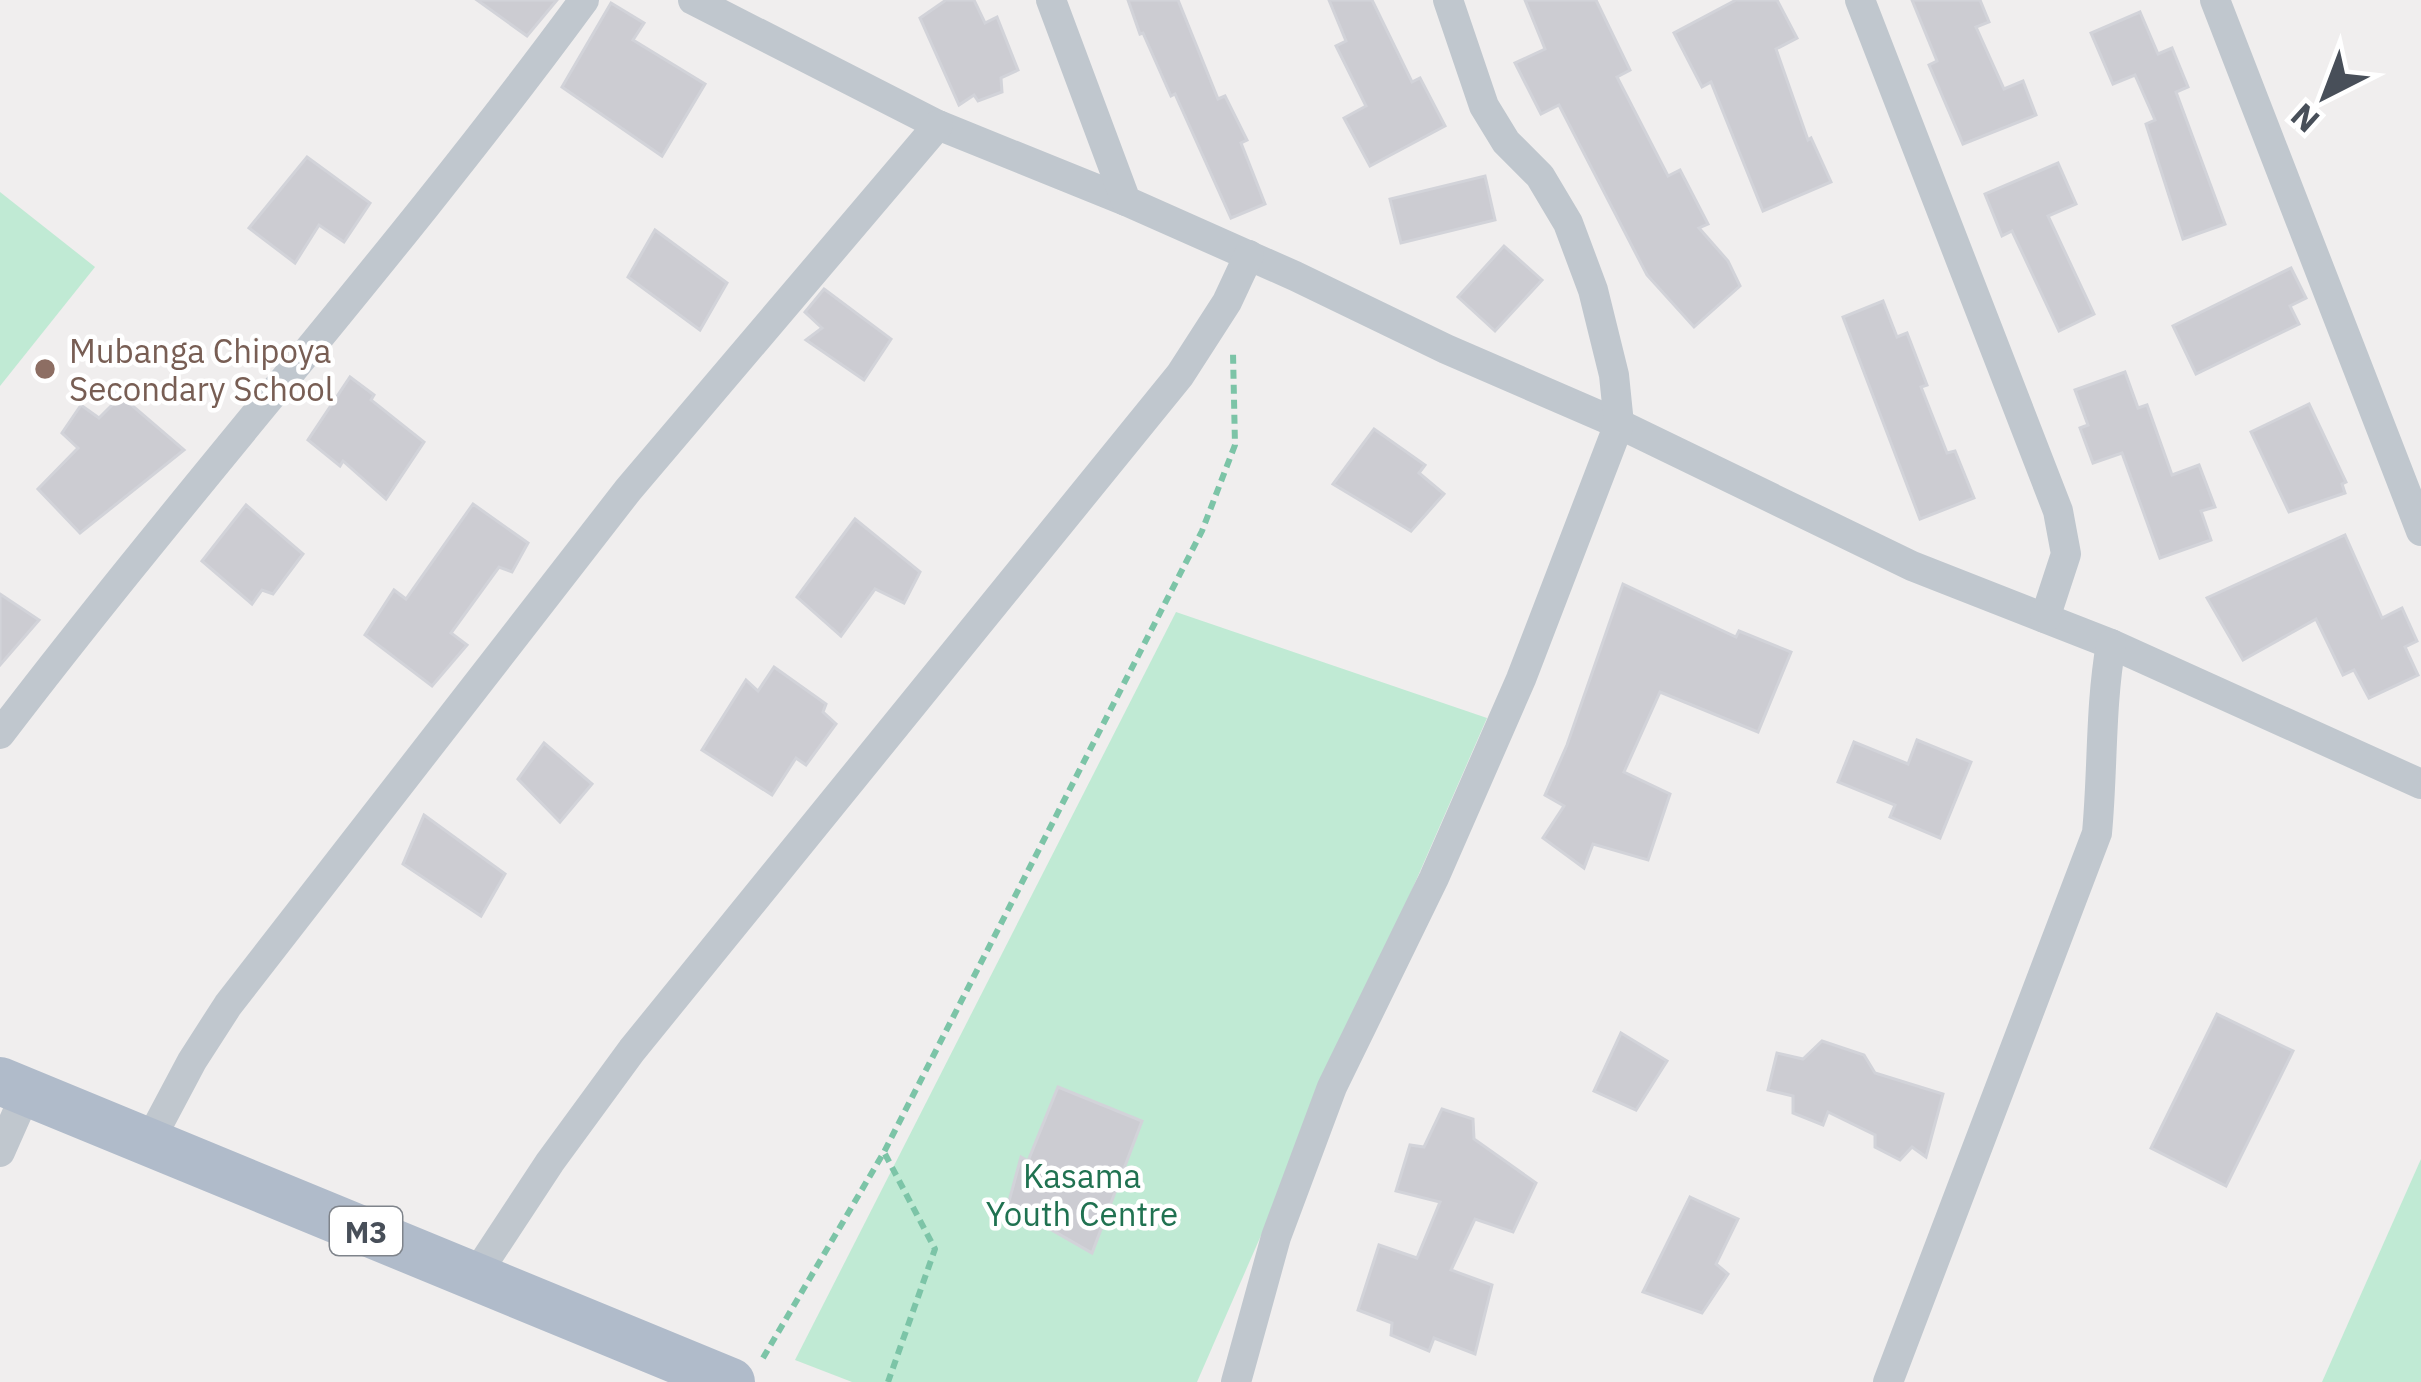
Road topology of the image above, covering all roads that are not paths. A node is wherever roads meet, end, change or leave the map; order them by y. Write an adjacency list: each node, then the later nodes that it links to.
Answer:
1 (584, 0): 14 (street)
2 (693, 0): 7 (street)
3 (1051, 0): 8 (street)
4 (1448, 0): 10 (street)
5 (1860, 0): 12 (street)
6 (2215, 0): 11 (street)
7 (938, 125): 8 (street); 17 (street)
8 (1126, 201): 9 (street)
9 (1249, 255): 10 (street); 19 (street)
10 (1619, 424): 12 (street); 21 (street)
11 (2421, 531)
12 (2045, 618): 13 (street)
13 (2111, 644): 15 (street); 22 (street)
14 (0, 734)
15 (2421, 784)
16 (13, 1086): 17 (main road, M3); 18 (street)
17 (148, 1142): 19 (main road, M3)
18 (0, 1152)
19 (475, 1276): 20 (main road, M3)
20 (746, 1372)
21 (1236, 1382)
22 (1888, 1382)

